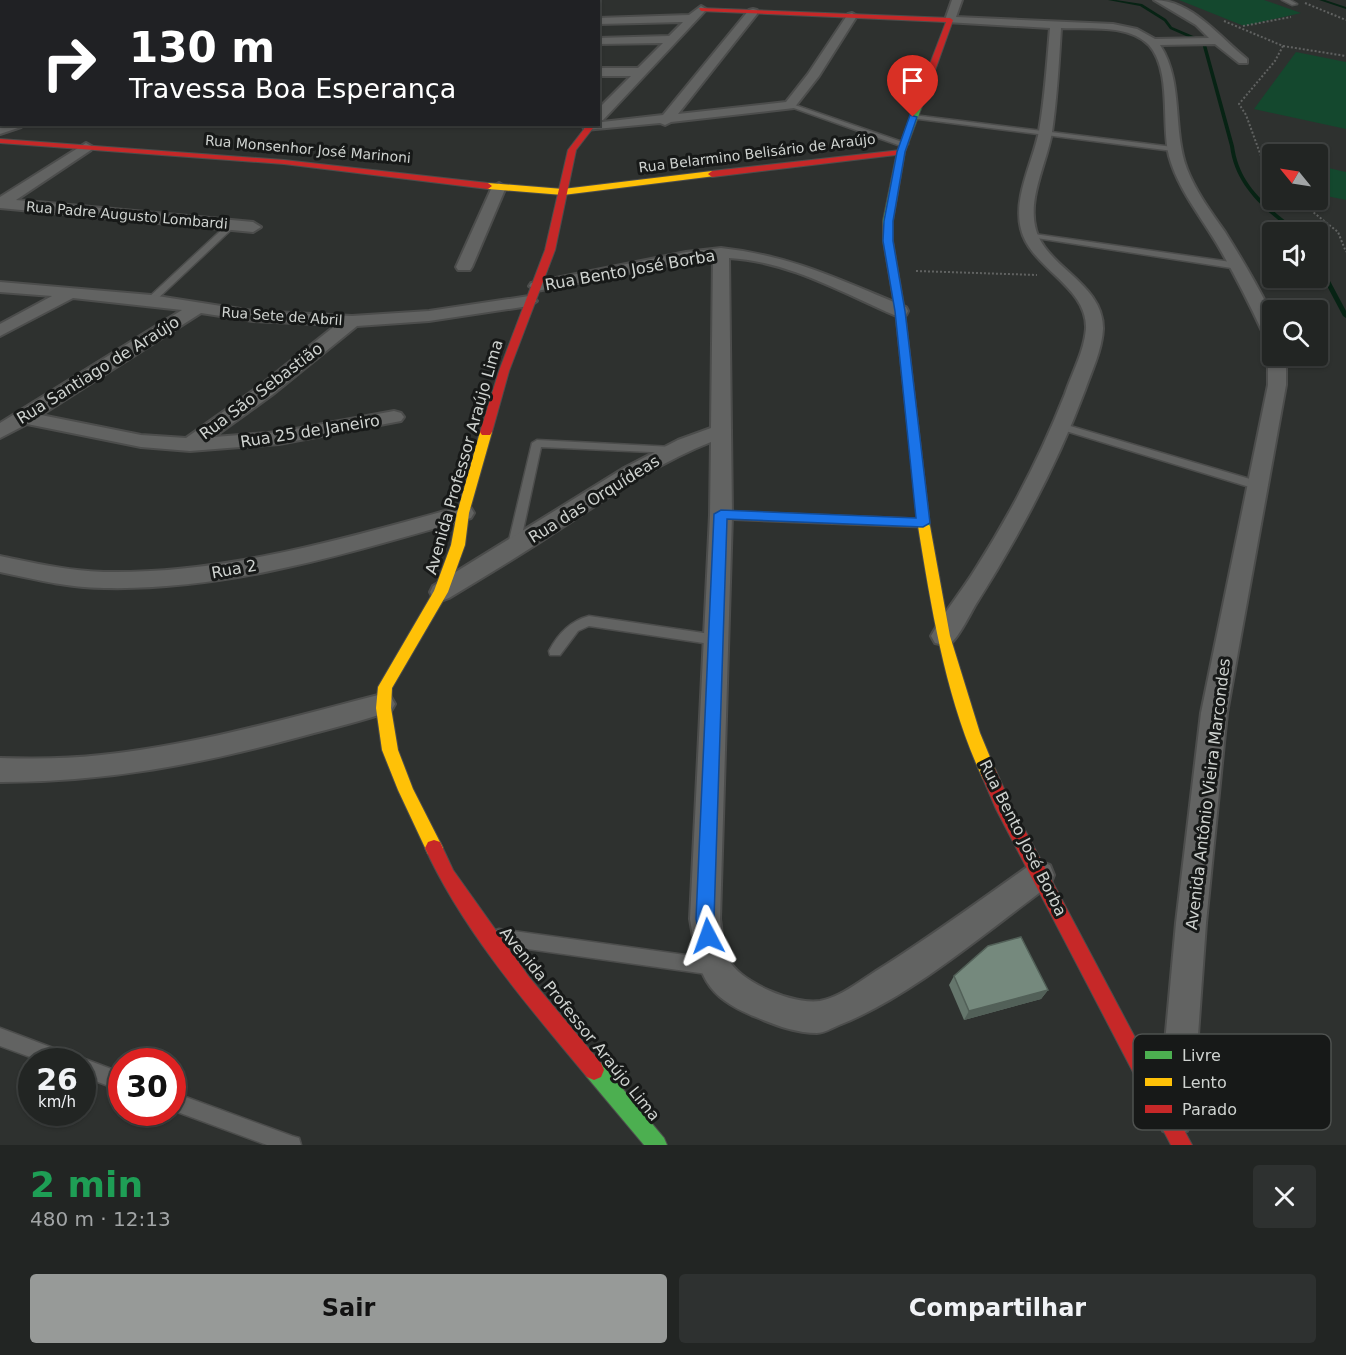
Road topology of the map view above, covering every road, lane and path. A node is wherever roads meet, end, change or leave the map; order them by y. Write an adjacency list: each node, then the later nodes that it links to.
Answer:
1 (957, 0): 10 (street)
2 (1159, 0): 16 (street)
3 (1285, 0): 4 (lane)
4 (1297, 2): 11 (path)
5 (700, 9): 6 (street); 12 (street); 14 (street, Avenida Professor Araújo Lima)
6 (753, 12): 7 (street); 26 (street)
7 (852, 16): 10 (street); 23 (street)
8 (1296, 16): 9 (path)
9 (1225, 19)
10 (950, 20): 13 (street); 25 (street)
11 (1346, 20)
12 (600, 21)
13 (1056, 24): 17 (street); 30 (street)
14 (673, 39): 15 (street); 22 (street, Avenida Professor Araújo Lima)
15 (600, 41)
16 (1218, 41): 17 (street); 20 (street)
17 (1152, 42): 34 (street)
18 (1283, 46): 19 (path)
19 (1346, 56)
20 (1243, 61)
21 (600, 72): 22 (street)
22 (642, 72): 24 (street, Avenida Professor Araújo Lima)
23 (790, 105): 26 (street); 33 (lane)
24 (603, 107)
25 (913, 117): 30 (lane); 33 (street)
26 (666, 121): 27 (street)
27 (600, 123)
28 (591, 126): 36 (street, Avenida Professor Araújo Lima)
29 (9, 127): 31 (street)
30 (1045, 133): 34 (lane); 41 (street)
31 (5, 142): 32 (street, Rua Monsenhor José Marinoni)
32 (86, 147): 35 (street, Rua Monsenhor José Marinoni); 37 (street)
33 (903, 148): 36 (street, Rua Belarmino Belisário de Araújo); 46 (street)
34 (1173, 149): 44 (street)
35 (499, 187): 36 (street, Rua Monsenhor José Marinoni); 45 (street)
36 (563, 192): 50 (street, Avenida Professor Araújo Lima)
37 (1, 204): 39 (street, Rua Padre Augusto Lombardi)
38 (1310, 210): 42 (path)
39 (232, 225): 40 (street, Rua Padre Augusto Lombardi); 51 (lane)
40 (253, 227)
41 (1030, 235): 44 (lane); 47 (street)
42 (1346, 252)
43 (721, 253): 50 (street, Rua Bento José Borba); 53 (street, Rua Bento José Borba); 61 (street)
44 (1238, 266): 54 (street)
45 (465, 267)
46 (894, 270): 47 (path); 53 (street)
47 (1065, 276): 60 (street)
48 (0, 287): 49 (street, Rua Sete de Abril)
49 (69, 294): 51 (street, Rua Sete de Abril); 56 (street)
50 (533, 294): 55 (street, Rua Sete de Abril); 66 (street, Avenida Professor Araújo Lima)
51 (151, 300): 52 (street, Rua Sete de Abril)
52 (197, 308): 55 (street, Rua Sete de Abril); 58 (street, Rua Santiago de Araújo)
53 (900, 311): 68 (street, Rua Bento José Borba)
54 (1262, 313)
55 (352, 321): 63 (street, Rua São Sebastião)
56 (0, 332)
57 (1277, 366): 65 (street, Avenida Antônio Vieira Marcondes)
58 (24, 417): 62 (street, Rua Santiago de Araújo); 63 (street, Rua São Sebastião)
59 (394, 417): 63 (street, Rua 25 de Janeiro)
60 (1060, 426): 65 (lane); 72 (street)
61 (722, 431): 64 (street, Rua das Orquídeas); 67 (street)
62 (0, 432)
63 (190, 445)
64 (674, 450): 69 (street, Rua das Orquídeas); 69 (lane)
65 (1256, 485): 80 (street, Avenida Antônio Vieira Marcondes)
66 (463, 513): 70 (street, Rua 2); 71 (street, Avenida Professor Araújo Lima)
67 (721, 514): 68 (lane); 73 (street)
68 (923, 523): 72 (street, Rua Bento José Borba)
69 (513, 549): 71 (street, Rua das Orquídeas)
70 (0, 564)
71 (441, 592): 75 (street, Avenida Professor Araújo Lima)
72 (943, 636): 77 (street, Rua Bento José Borba)
73 (717, 640): 74 (lane); 79 (street)
74 (555, 651)
75 (382, 704): 76 (street); 78 (street, Avenida Professor Araújo Lima)
76 (0, 770)
77 (1040, 875): 79 (street); 83 (street, Rua Bento José Borba)
78 (487, 935): 79 (lane); 86 (street, Avenida Professor Araújo Lima)
79 (714, 967)
80 (1184, 1034)
81 (0, 1037): 82 (lane)
82 (30, 1048)
83 (1133, 1052)
84 (186, 1106): 85 (lane)
85 (292, 1145)
86 (657, 1145)

